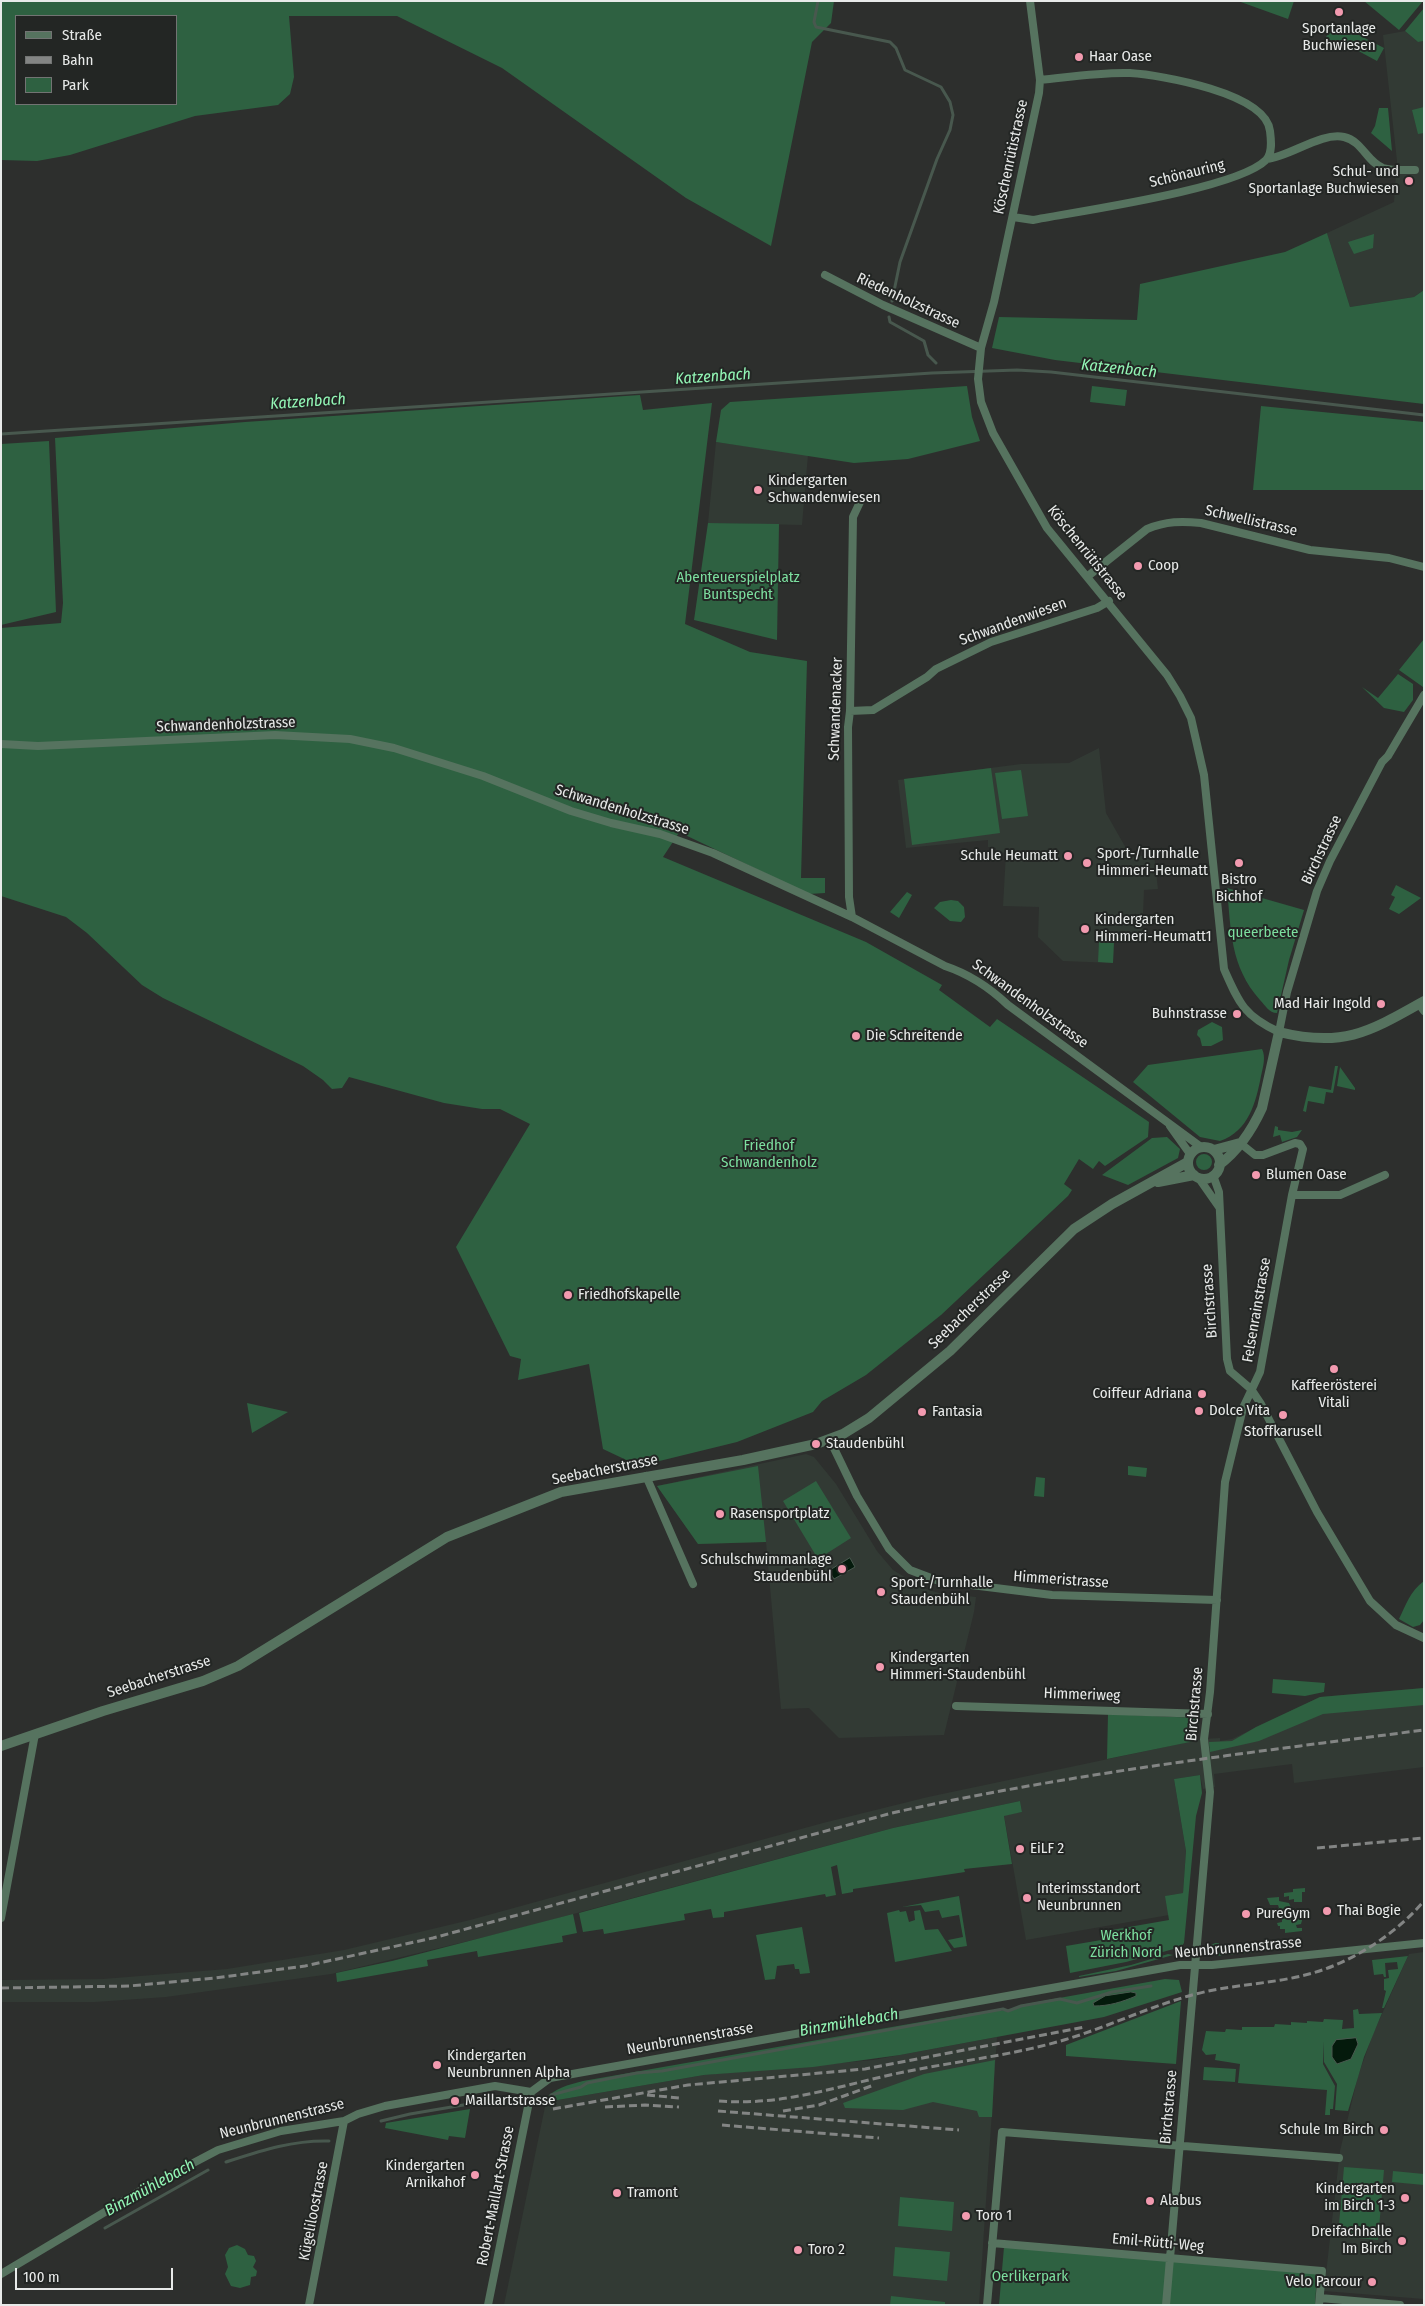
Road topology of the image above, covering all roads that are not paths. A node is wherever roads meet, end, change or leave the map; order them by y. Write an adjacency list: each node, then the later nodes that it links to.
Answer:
1 (1030, 1): 2 (street, Köschenrütistrasse)
2 (1040, 80): 3 (street); 5 (street, Köschenrütistrasse)
3 (1267, 159): 4 (street, Schönauring); 5 (street, Schönauring)
4 (1414, 170)
5 (1012, 217): 7 (street, Köschenrütistrasse)
6 (825, 275): 7 (street, Riedenholzstrasse)
7 (981, 348): 10 (street, Köschenrütistrasse)
8 (860, 502): 13 (street, Schwandenacker)
9 (1424, 567): 10 (street, Schwellistrasse)
10 (1088, 576): 11 (street, Köschenrütistrasse)
11 (1109, 601): 13 (street, Schwandenwiesen); 17 (street, Köschenrütistrasse)
12 (1424, 695): 17 (street, Birchstrasse)
13 (850, 711): 15 (street, Schwandenacker)
14 (1, 744): 15 (street, Schwandenholzstrasse)
15 (852, 917): 18 (street, Schwandenholzstrasse)
16 (1422, 1005): 17 (street)
17 (1279, 1032): 19 (street)
18 (1167, 1123): 20 (street, Schwandenholzstrasse); 22 (street, Schwandenholzstrasse)
19 (1240, 1143): 21 (street); 23 (street); 28 (street, Felsenrainstrasse)
20 (1201, 1147): 21 (street); 22 (street, Seebacherstrasse)
21 (1214, 1150): 23 (street)
22 (1189, 1158): 26 (street); 27 (street, Seebacherstrasse)
23 (1219, 1165): 24 (street)
24 (1213, 1175): 26 (street, Seebacherstrasse); 29 (street, Birchstrasse)
25 (1385, 1175): 28 (street)
26 (1196, 1176): 27 (street, Seebacherstrasse); 29 (street)
27 (1148, 1185): 31 (street, Seebacherstrasse)
28 (1292, 1195): 30 (street, Felsenrainstrasse)
29 (1220, 1208): 30 (street, Birchstrasse)
30 (1251, 1390): 34 (street, Birchstrasse); 35 (street)
31 (830, 1440): 32 (street, Seebacherstrasse); 34 (street, Himmeristrasse)
32 (646, 1476): 33 (street); 38 (street, Seebacherstrasse)
33 (693, 1584)
34 (1217, 1600): 37 (street, Birchstrasse)
35 (1424, 1638)
36 (956, 1706): 37 (street, Himmeriweg)
37 (1208, 1714): 42 (street, Birchstrasse)
38 (35, 1734): 39 (street, Seebacherstrasse); 40 (street)
39 (1, 1746)
40 (1, 1918)
41 (1424, 1943): 42 (street, Neunbrunnenstrasse)
42 (1195, 1965): 43 (street, Neunbrunnenstrasse); 45 (street, Birchstrasse)
43 (531, 2092): 44 (street, Neunbrunnenstrasse); 52 (street, Robert-Maillart-Strasse)
44 (344, 2121): 49 (street, Neunbrunnenstrasse); 51 (street, Kügeliloostrasse)
45 (1179, 2146): 46 (street); 47 (street); 48 (street, Birchstrasse)
46 (1338, 2158)
47 (992, 2243): 48 (street, Emil-Rütti-Weg); 53 (street)
48 (1170, 2258): 50 (street, Emil-Rütti-Weg); 54 (street, Birchstrasse)
49 (1, 2274)
50 (1319, 2301): 55 (street)
51 (309, 2305)
52 (488, 2305)
53 (987, 2305)
54 (1166, 2305)
55 (1400, 2305)

